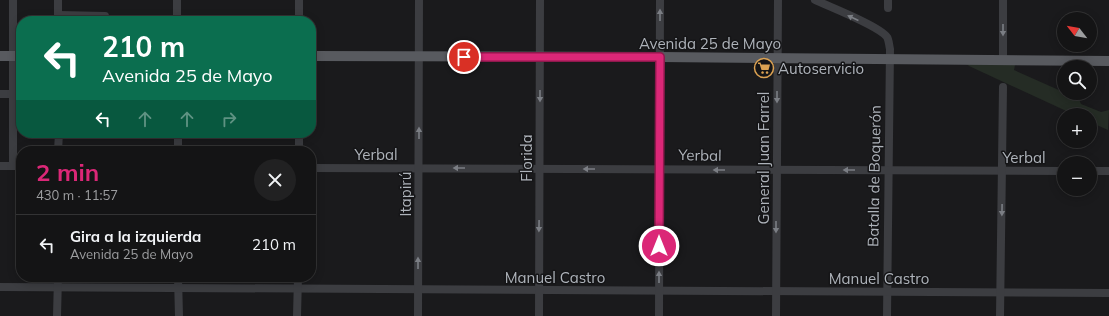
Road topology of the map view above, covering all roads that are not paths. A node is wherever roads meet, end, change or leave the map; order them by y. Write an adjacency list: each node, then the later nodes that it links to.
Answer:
1 (13, 0): 14 (street)
2 (58, 0): 11 (street)
3 (178, 0): 12 (street)
4 (299, 0): 13 (street)
5 (419, 0): 18 (street, Itapirú)
6 (540, 0): 19 (street, Florida)
7 (660, 0): 20 (street, one-way to 7)
8 (778, 0): 21 (street, General Juan Farrel)
9 (815, 0): 22 (street, Batalla de Boquerón, one-way to 9)
10 (1003, 0): 23 (street, one-way to 23)
11 (58, 16)
12 (177, 16)
13 (299, 16)
14 (16, 42)
15 (0, 56): 16 (main road)
16 (16, 56)
17 (316, 56): 18 (main road, Avenida 25 de Mayo)
18 (418, 57): 19 (main road, Avenida 25 de Mayo); 31 (street, Itapirú, one-way to 18)
19 (540, 57): 20 (main road, Avenida 25 de Mayo); 32 (street, Florida, one-way to 32)
20 (660, 57): 21 (main road, Avenida 25 de Mayo); 33 (street)
21 (777, 58): 22 (main road, Avenida 25 de Mayo); 34 (street, General Juan Farrel, one-way to 34)
22 (890, 59): 23 (main road, Avenida 25 de Mayo); 35 (street, Batalla de Boquerón)
23 (1003, 60): 24 (main road, Avenida 25 de Mayo)
24 (1109, 61)
25 (1003, 87): 36 (street)
26 (0, 94): 27 (street)
27 (16, 94)
28 (0, 166): 29 (street)
29 (16, 166)
30 (316, 168): 31 (street, Yerbal)
31 (419, 168): 32 (street, Yerbal, one-way to 31); 47 (street, Itapirú, one-way to 31)
32 (540, 169): 33 (street, Yerbal, one-way to 32); 48 (street, Florida, one-way to 48)
33 (660, 169): 34 (street, Yerbal, one-way to 33); 50 (street, one-way to 33)
34 (777, 170): 35 (street, Yerbal, one-way to 34); 49 (street, General Juan Farrel, one-way to 49)
35 (888, 170): 36 (street, Yerbal); 51 (street, Batalla de Boquerón)
36 (1002, 171): 37 (street, Yerbal); 52 (street, one-way to 52)
37 (1057, 171)
38 (1097, 171): 39 (street)
39 (1109, 171)
40 (58, 282): 44 (street)
41 (178, 282): 45 (street)
42 (298, 282): 46 (street)
43 (0, 287): 44 (street, Manuel Castro)
44 (58, 288): 45 (street, Manuel Castro); 54 (street)
45 (179, 288): 46 (street, Manuel Castro); 55 (street)
46 (298, 288): 47 (street, Manuel Castro); 56 (street)
47 (418, 290): 48 (street, Manuel Castro); 57 (street, Itapirú)
48 (539, 290): 50 (street, Manuel Castro); 58 (street, Florida)
49 (776, 291): 50 (street, Manuel Castro); 51 (street, Manuel Castro); 60 (street, General Juan Farrel)
50 (659, 292): 59 (street)
51 (887, 292): 52 (street, Manuel Castro); 61 (street, Batalla de Boquerón)
52 (1001, 292): 53 (street, Manuel Castro); 62 (street)
53 (1109, 293)
54 (57, 316)
55 (179, 316)
56 (297, 316)
57 (418, 316)
58 (539, 316)
59 (659, 316)
60 (776, 316)
61 (887, 316)
62 (1000, 316)

